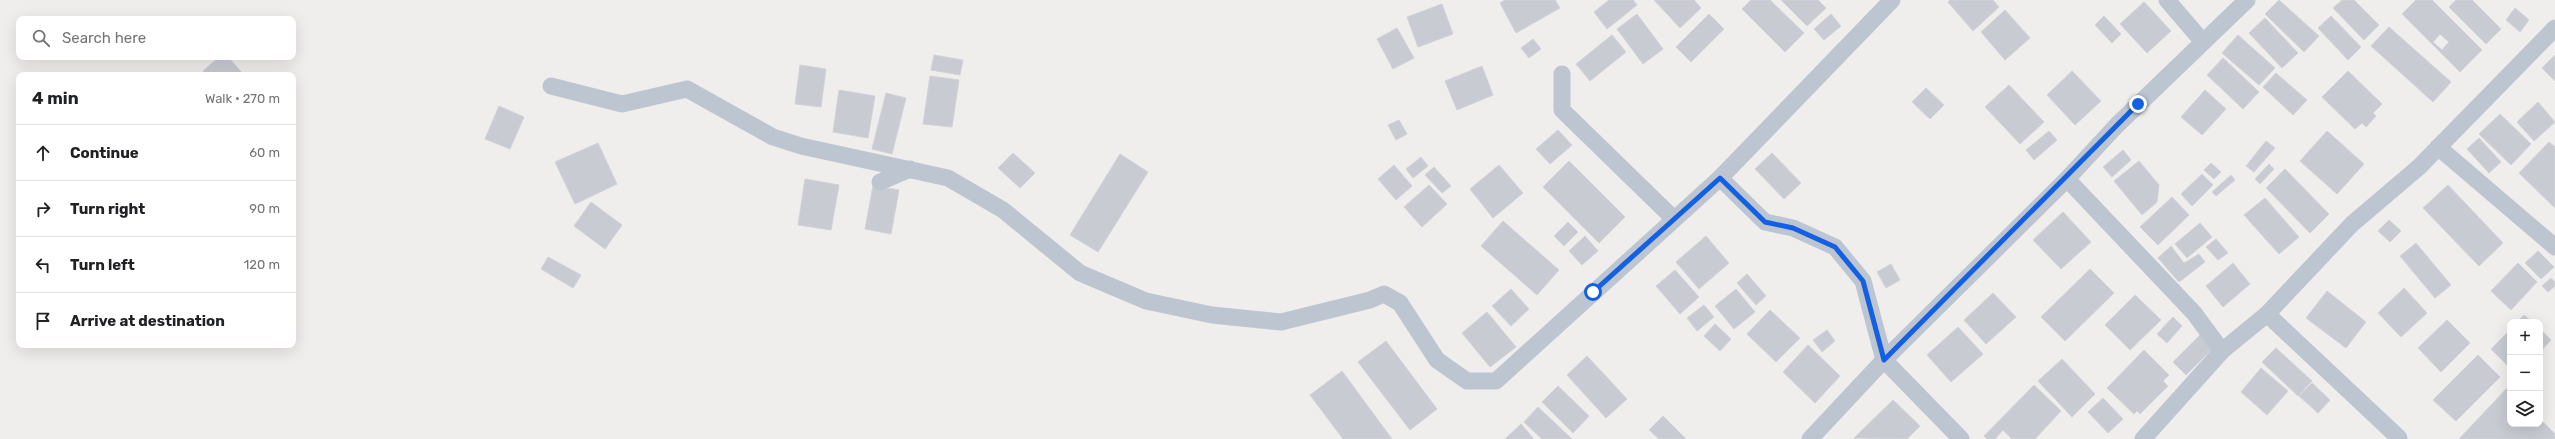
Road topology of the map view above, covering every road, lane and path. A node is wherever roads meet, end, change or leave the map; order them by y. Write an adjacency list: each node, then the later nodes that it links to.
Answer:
1 (1892, 0): 10 (street)
2 (2167, 0): 5 (street)
3 (2247, 0): 5 (street)
4 (2555, 28): 8 (street)
5 (2203, 42): 11 (street)
6 (1562, 74): 13 (street)
7 (551, 86): 9 (street)
8 (2438, 147): 14 (street); 15 (street)
9 (910, 169): 12 (street); 13 (street)
10 (1720, 178): 13 (street); 17 (street)
11 (2067, 179): 16 (street); 17 (street)
12 (880, 182)
13 (1674, 219)
14 (2555, 247)
15 (2267, 314): 16 (street); 18 (street)
16 (2222, 351): 21 (street)
17 (1884, 360): 19 (street); 20 (street)
18 (2399, 438)
19 (1810, 439)
20 (1961, 439)
21 (2143, 439)

